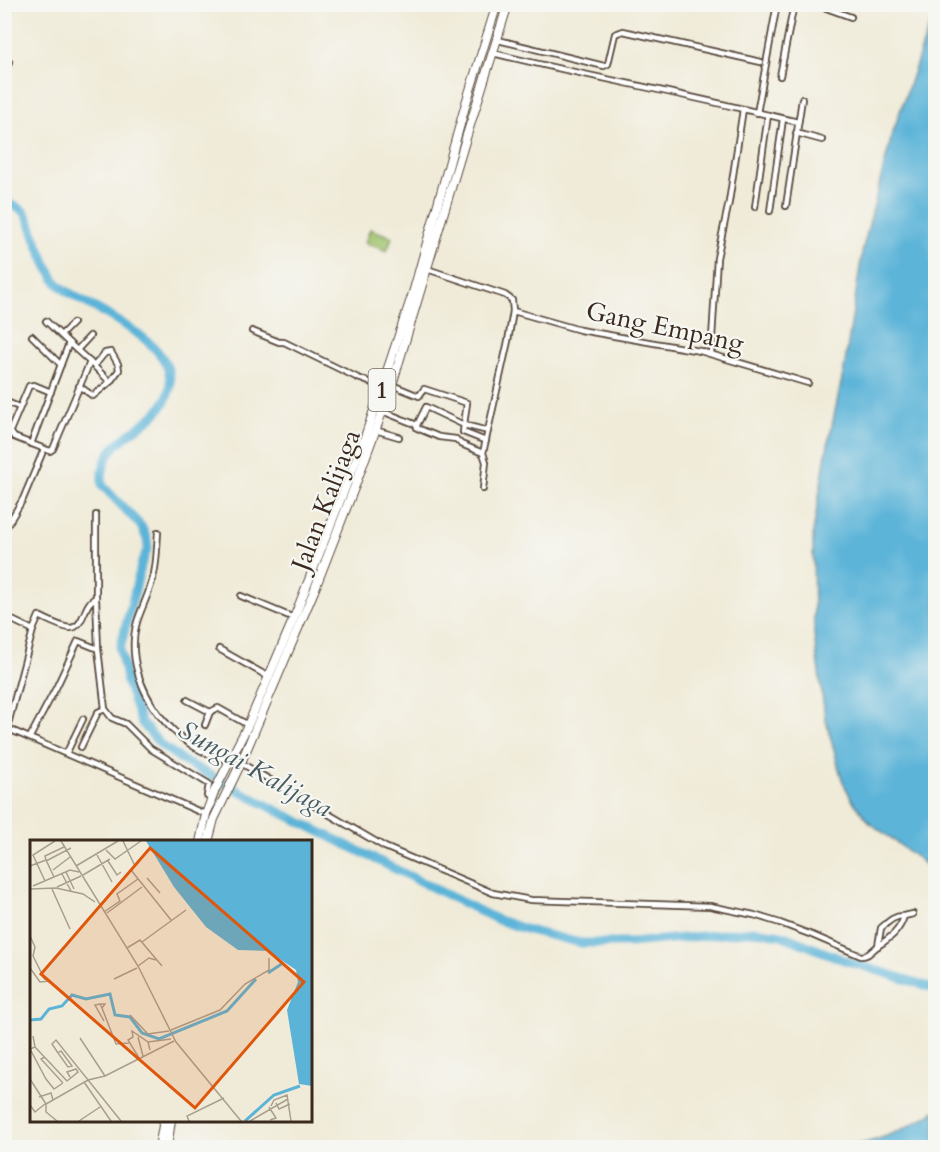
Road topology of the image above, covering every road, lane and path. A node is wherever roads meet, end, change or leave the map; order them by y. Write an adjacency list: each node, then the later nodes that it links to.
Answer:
1 (12, 4): 7 (street)
2 (497, 4): 8 (highway, Jalan Kalijaga / 1)
3 (508, 4): 10 (highway, Jalan Kalijaga / 1)
4 (777, 4): 19 (street)
5 (794, 4): 16 (street)
6 (815, 4): 9 (street)
7 (4, 16)
8 (494, 17): 10 (highway); 44 (highway, Jalan Kalijaga / 1)
9 (851, 17)
10 (504, 19): 11 (highway, Jalan Kalijaga / 1)
11 (498, 40): 12 (highway, Jalan Kalijaga / 1); 14 (street)
12 (493, 53): 18 (street); 28 (highway, Jalan Kalijaga / 1)
13 (4, 60): 15 (street)
14 (761, 62)
15 (7, 68)
16 (780, 76)
17 (802, 99): 22 (street)
18 (743, 109): 19 (street); 38 (street)
19 (757, 112): 20 (street)
20 (768, 115): 21 (street); 26 (street)
21 (783, 118): 22 (street); 27 (street)
22 (798, 122): 23 (street)
23 (796, 133): 24 (street); 25 (street)
24 (822, 140)
25 (786, 206)
26 (755, 207)
27 (770, 211)
28 (427, 269): 29 (street); 44 (highway, Jalan Kalijaga / 1)
29 (513, 311): 38 (street, Gang Empang); 52 (street)
30 (46, 321): 33 (street)
31 (73, 323): 33 (street)
32 (252, 331): 44 (street)
33 (61, 335): 36 (street)
34 (32, 336): 40 (street)
35 (90, 336): 37 (street)
36 (69, 343): 37 (street); 40 (street)
37 (77, 350): 39 (street)
38 (711, 354): 42 (street, Gang Empang)
39 (92, 364): 41 (street); 41 (street); 43 (street)
40 (61, 365): 45 (street)
41 (110, 382): 43 (street)
42 (808, 383)
43 (79, 386): 56 (street)
44 (388, 386): 48 (highway, Jalan Kalijaga / 1); 50 (street); 65 (highway, Jalan Kalijaga / 1)
45 (51, 392): 47 (street); 55 (street)
46 (4, 401): 47 (street)
47 (19, 407): 55 (street)
48 (382, 411): 49 (street); 51 (highway, Jalan Kalijaga / 1)
49 (417, 425): 50 (street); 57 (street)
50 (464, 425): 52 (street); 54 (street)
51 (375, 430): 53 (street); 81 (highway, Jalan Kalijaga / 1)
52 (488, 431): 54 (street)
53 (399, 437)
54 (486, 441): 57 (street)
55 (31, 444): 56 (street)
56 (44, 449): 60 (street)
57 (483, 453): 58 (street)
58 (483, 489)
59 (96, 515): 63 (street)
60 (4, 531)
61 (158, 532): 80 (street)
62 (241, 596): 65 (street)
63 (96, 598): 66 (street); 68 (street)
64 (4, 616): 66 (street)
65 (294, 618): 69 (highway, Jalan Kalijaga / 1)
66 (33, 630): 76 (street)
67 (219, 649): 69 (street)
68 (99, 650): 71 (street); 77 (street)
69 (269, 677): 75 (highway, Jalan Kalijaga / 1)
70 (187, 700): 72 (street)
71 (105, 709): 78 (street); 82 (street)
72 (210, 712): 74 (street); 75 (street)
73 (83, 719): 79 (street)
74 (205, 725)
75 (248, 725): 80 (highway, Jalan Kalijaga / 1)
76 (6, 727): 77 (street)
77 (30, 737): 79 (street)
78 (81, 747)
79 (67, 752): 83 (street)
80 (230, 761): 82 (highway, Jalan Kalijaga / 1)
81 (241, 764): 85 (highway, Jalan Kalijaga / 1); 88 (street)
82 (212, 799): 83 (highway, 1)
83 (206, 814): 84 (highway, 1)
84 (200, 840)
85 (208, 840)
86 (913, 914): 87 (street)
87 (904, 916): 88 (street); 88 (street)
88 (878, 946)
89 (167, 1124): 90 (highway); 91 (highway)
90 (159, 1148)
91 (167, 1148)

